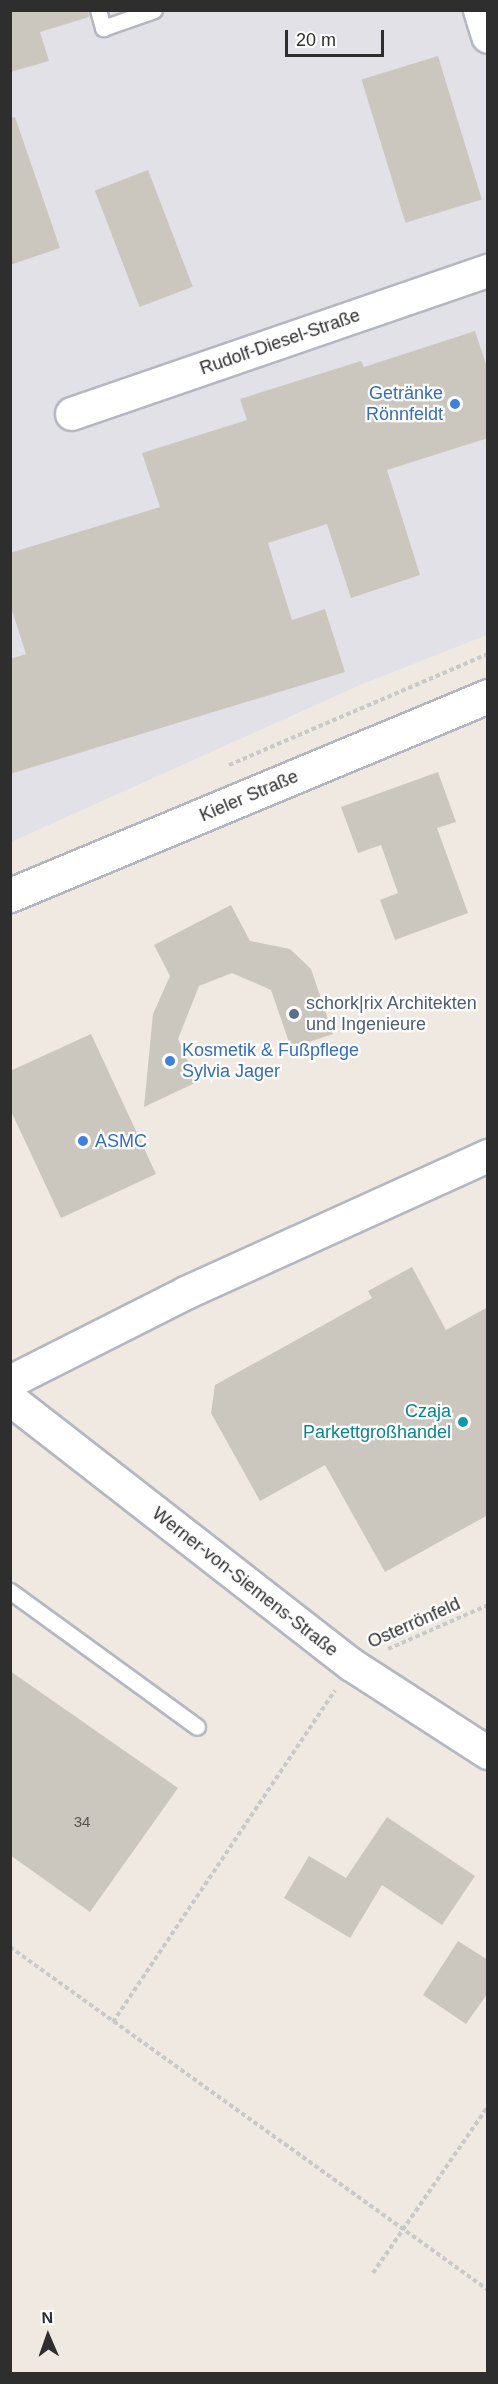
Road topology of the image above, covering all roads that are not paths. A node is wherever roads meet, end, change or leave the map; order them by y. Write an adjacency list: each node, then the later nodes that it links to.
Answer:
1 (98, 10): 2 (lane)
2 (154, 10)
3 (480, 10): 4 (street)
4 (488, 37)
5 (488, 271): 6 (street, Rudolf-Diesel-Straße)
6 (72, 414)
7 (488, 696): 8 (street, Kieler Straße)
8 (10, 895)
9 (488, 1156): 10 (street)
10 (10, 1382)
11 (10, 1399): 14 (street, Werner-von-Siemens-Straße)
12 (10, 1592): 13 (lane)
13 (197, 1727)
14 (488, 1753)

